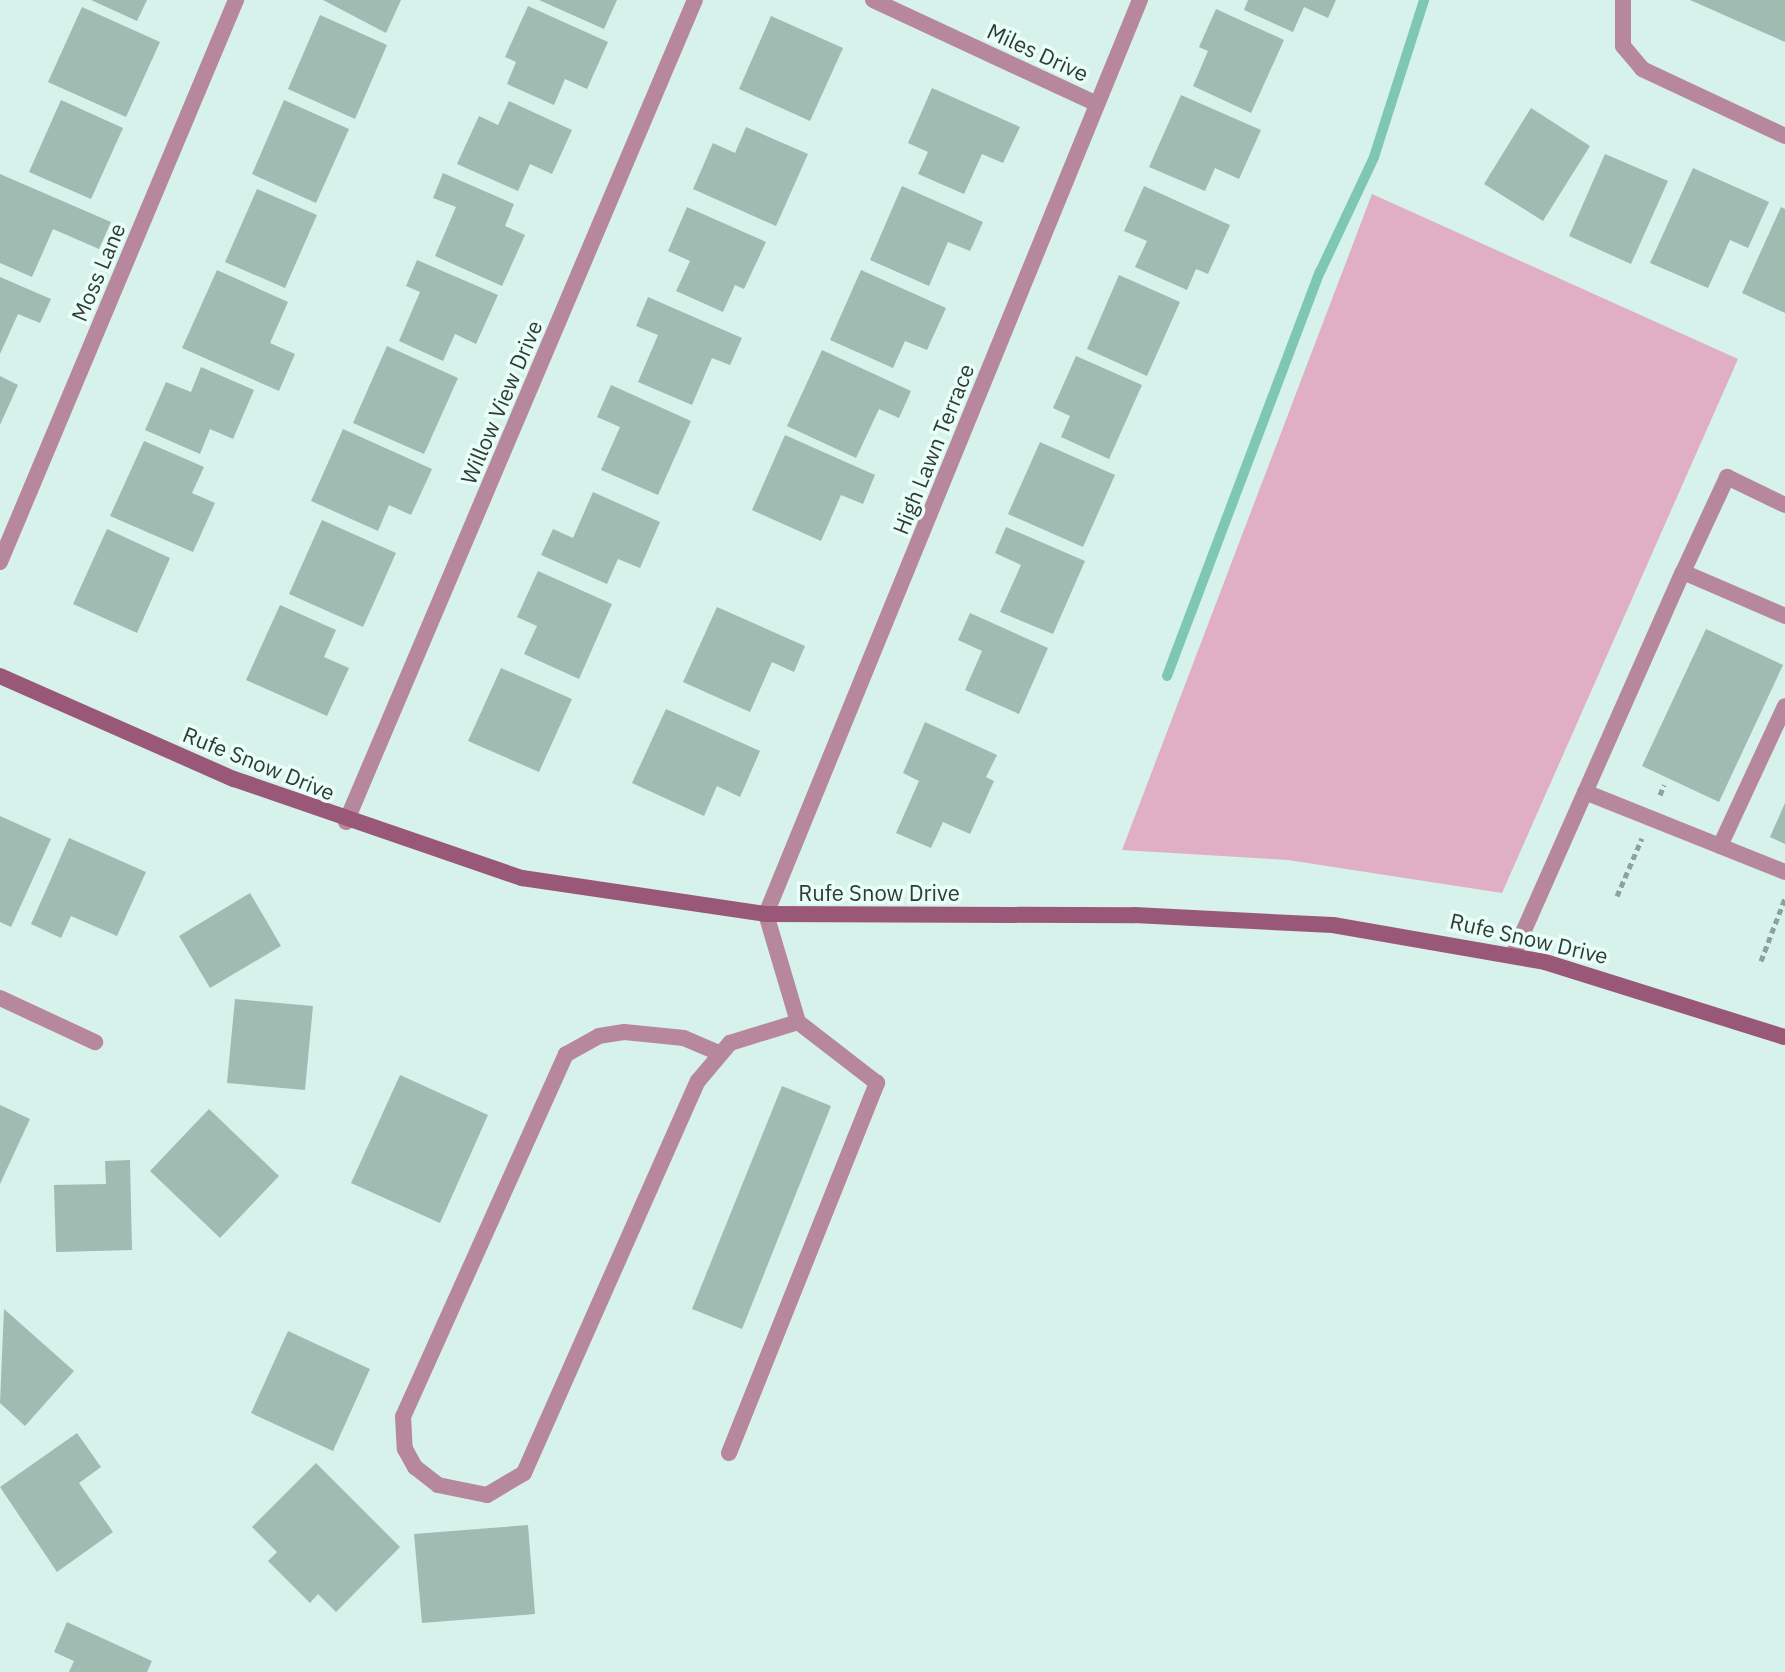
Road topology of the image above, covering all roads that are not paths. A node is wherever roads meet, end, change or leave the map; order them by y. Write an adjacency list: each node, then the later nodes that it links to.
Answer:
1 (236, 0): 9 (street, Moss Lane)
2 (695, 0): 15 (street, Willow View Drive)
3 (873, 0): 6 (street, Miles Drive)
4 (1140, 0): 6 (street, High Lawn Terrace)
5 (1623, 0): 7 (street)
6 (1097, 104): 18 (street, High Lawn Terrace)
7 (1785, 136)
8 (1785, 505): 10 (street)
9 (0, 562)
10 (1683, 572): 11 (street); 14 (street)
11 (1785, 616)
12 (0, 676): 15 (main road, Rufe Snow Drive)
13 (1785, 706): 16 (street)
14 (1585, 792): 16 (street); 19 (street)
15 (346, 822): 18 (main road, Rufe Snow Drive)
16 (1720, 846): 17 (street)
17 (1785, 872)
18 (766, 914): 19 (main road, Rufe Snow Drive); 21 (street)
19 (1513, 955): 22 (main road, Rufe Snow Drive)
20 (0, 998): 23 (street)
21 (798, 1022): 24 (street); 25 (street)
22 (1785, 1037)
23 (95, 1042)
24 (719, 1053): 24 (street)
25 (729, 1453)

